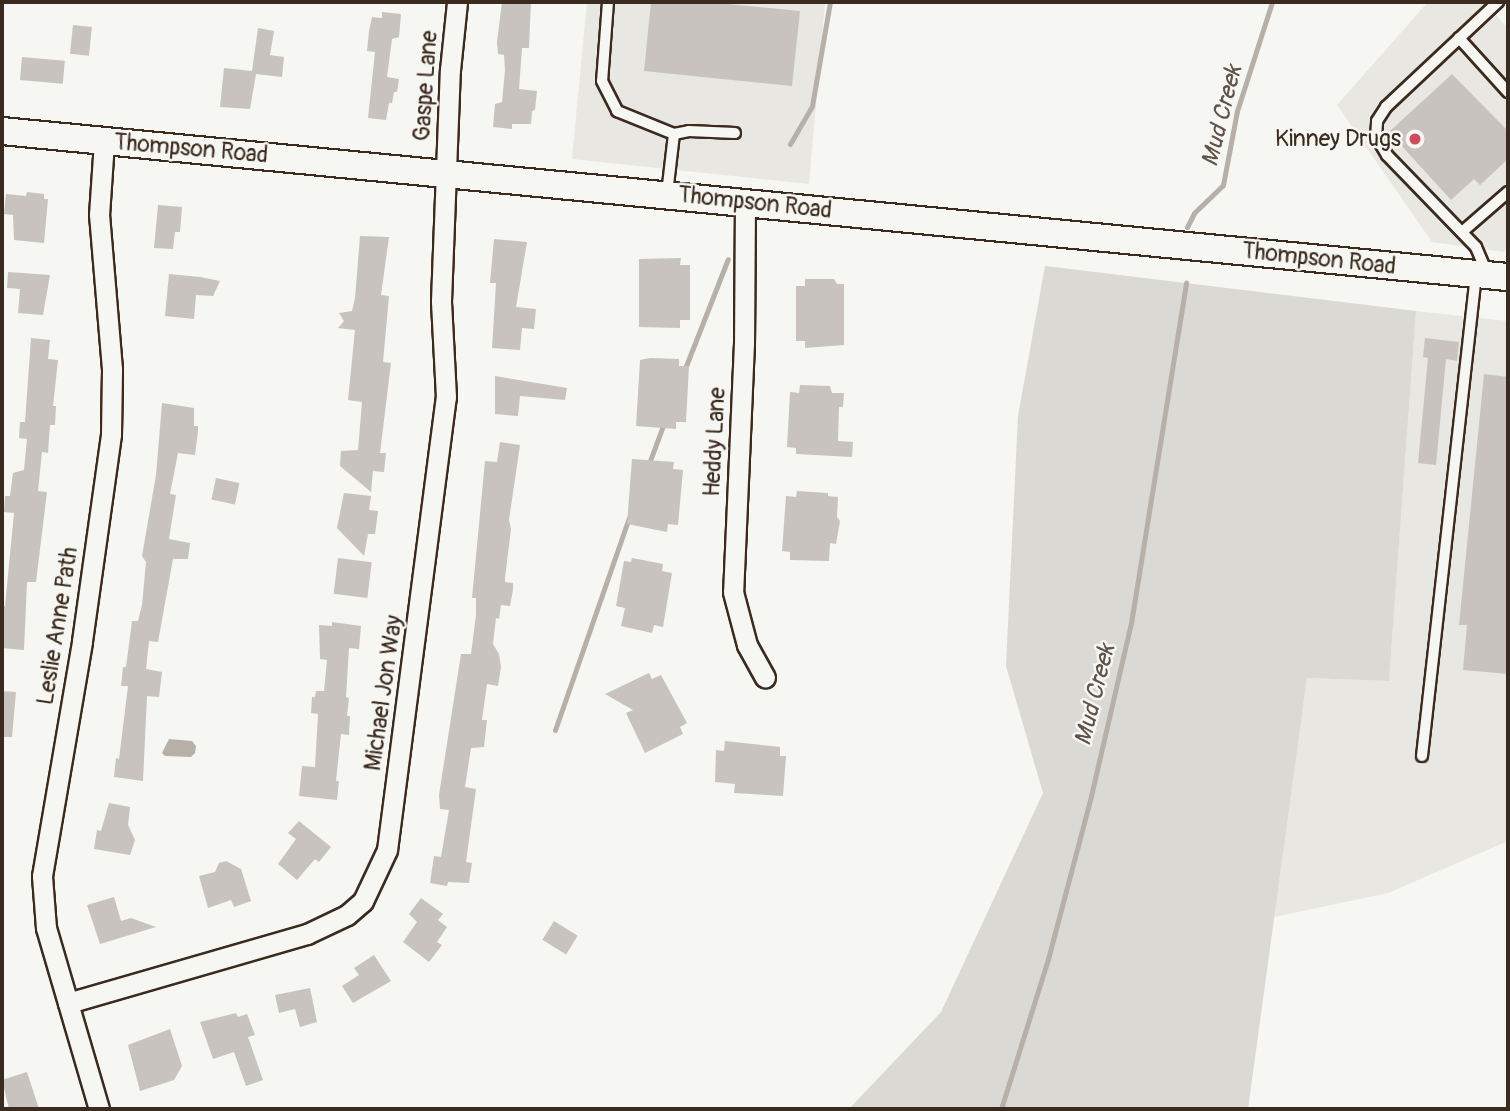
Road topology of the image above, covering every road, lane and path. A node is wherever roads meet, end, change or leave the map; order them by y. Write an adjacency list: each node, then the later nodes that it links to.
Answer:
1 (457, 2): 10 (street, Gaspe Lane)
2 (608, 2): 8 (lane)
3 (1498, 2): 4 (lane)
4 (1459, 38): 5 (lane); 14 (lane)
5 (1508, 92)
6 (2, 131): 9 (street, Thompson Road)
7 (735, 133): 8 (lane)
8 (674, 134): 12 (lane)
9 (104, 141): 10 (street, Thompson Road); 18 (street, Leslie Anne Path)
10 (446, 173): 12 (street, Thompson Road); 18 (street, Michael Jon Way)
11 (1508, 192): 14 (lane)
12 (667, 195): 13 (street, Thompson Road)
13 (745, 202): 15 (street, Thompson Road); 16 (street, Heddy Lane)
14 (1462, 232): 15 (lane)
15 (1491, 275): 17 (lane)
16 (765, 677)
17 (1422, 756)
18 (68, 1003): 19 (street, Leslie Anne Path)
19 (99, 1109)

